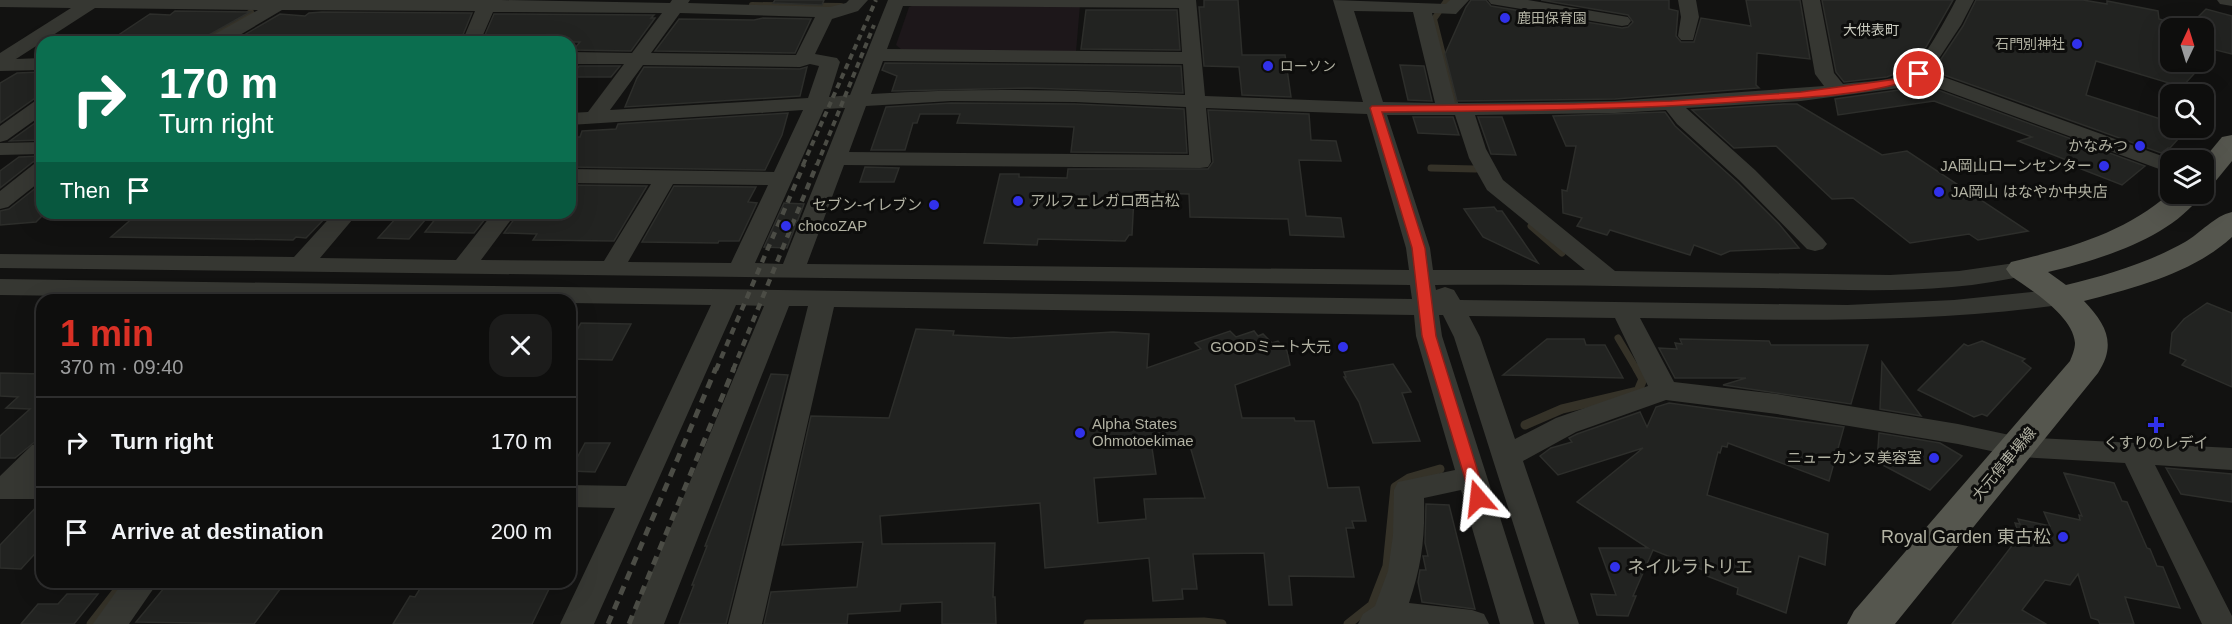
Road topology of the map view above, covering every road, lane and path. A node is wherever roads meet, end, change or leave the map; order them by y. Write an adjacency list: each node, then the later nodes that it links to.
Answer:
1 (859, 0): 17 (street)
2 (897, 0): 9 (street); 24 (street)
3 (1497, 0): 18 (street)
4 (1687, 0): 22 (street)
5 (1811, 0): 32 (street)
6 (1965, 0): 31 (street)
7 (2226, 0): 10 (street)
8 (93, 1): 11 (street); 12 (street); 19 (street)
9 (1187, 1): 27 (street)
10 (2232, 1)
11 (0, 2)
12 (282, 2): 13 (street); 20 (street)
13 (489, 3): 15 (street); 21 (street)
14 (1343, 3): 16 (street); 37 (street)
15 (678, 4): 17 (street); 28 (street)
16 (1440, 6): 39 (street)
17 (830, 12): 26 (street)
18 (1622, 21)
19 (40, 36)
20 (225, 36)
21 (474, 36)
22 (1687, 36)
23 (36, 39): 29 (street)
24 (874, 55): 27 (street); 33 (street)
25 (576, 58): 28 (street)
26 (808, 58): 28 (street); 35 (street)
27 (1192, 58): 34 (street)
28 (639, 59): 40 (street)
29 (0, 63): 30 (street)
30 (36, 64)
31 (1919, 74): 32 (street); 47 (street)
32 (1837, 89): 36 (street)
33 (859, 100): 34 (street); 35 (street); 46 (street)
34 (1195, 101): 37 (street); 46 (street)
35 (817, 102): 40 (street); 52 (street)
36 (1672, 104): 39 (street); 58 (street)
37 (1376, 108): 39 (street); 66 (street)
38 (36, 109): 42 (street)
39 (1456, 109): 67 (street)
40 (595, 117): 41 (street)
41 (576, 119)
42 (0, 136)
43 (2232, 143): 48 (main road)
44 (36, 148): 45 (street)
45 (0, 149)
46 (837, 158): 65 (street)
47 (2160, 163)
48 (2214, 165)
49 (36, 175): 53 (street)
50 (576, 176): 51 (street)
51 (666, 177): 52 (street); 62 (street)
52 (782, 179): 64 (street)
53 (0, 202)
54 (2177, 204): 63 (main road)
55 (342, 219): 60 (street)
56 (500, 219): 61 (street)
57 (2232, 221): 72 (main road)
58 (1815, 243)
59 (0, 261): 60 (street)
60 (301, 264): 61 (street)
61 (464, 266): 62 (street)
62 (612, 268): 64 (street)
63 (2022, 269): 67 (street); 72 (main road, 大元停車場線)
64 (740, 270): 65 (street)
65 (793, 270): 66 (street)
66 (1428, 278): 67 (street); 75 (street)
67 (1609, 279)
68 (0, 287): 69 (street)
69 (253, 294)
70 (576, 297): 71 (street)
71 (727, 297): 73 (street); 87 (street)
72 (2060, 297): 76 (street); 78 (main road, 大元停車場線)
73 (780, 298): 74 (street); 93 (street)
74 (823, 298): 75 (street); 94 (street)
75 (1438, 307): 76 (street); 80 (street); 83 (street)
76 (1623, 309): 77 (street)
77 (1664, 390): 78 (street); 80 (street)
78 (2019, 447): 79 (street); 98 (main road, 大元停車場線)
79 (2134, 452): 82 (street); 89 (street)
80 (1506, 457): 97 (street)
81 (36, 458): 84 (street)
82 (2232, 459)
83 (1472, 477): 90 (street); 96 (street)
84 (4, 488): 85 (street)
85 (36, 488)
86 (576, 496): 87 (street)
87 (635, 497): 92 (street)
88 (137, 588): 91 (street)
89 (2221, 614)
90 (1382, 619): 95 (street)
91 (110, 624)
92 (577, 624)
93 (647, 624)
94 (745, 624)
95 (1472, 624)
96 (1517, 624)
97 (1562, 624)
98 (1869, 624)

